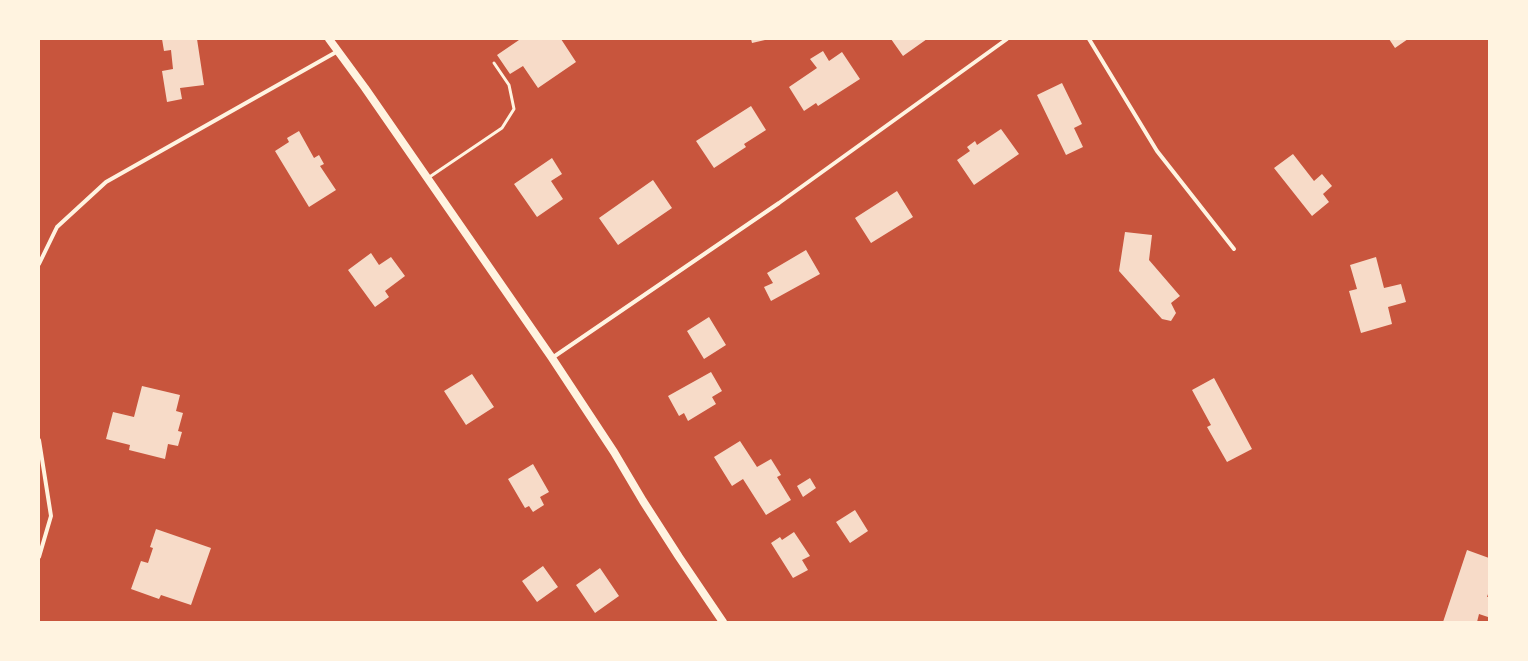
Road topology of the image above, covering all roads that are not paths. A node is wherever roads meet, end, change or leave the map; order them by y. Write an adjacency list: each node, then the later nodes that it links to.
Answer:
1 (328, 39): 4 (main road)
2 (1007, 39): 9 (street)
3 (1089, 39): 7 (street)
4 (338, 51): 6 (main road); 8 (street)
5 (494, 63): 6 (lane)
6 (428, 178): 9 (main road)
7 (1234, 249)
8 (39, 264)
9 (552, 358): 12 (main road)
10 (39, 440): 11 (street)
11 (39, 557)
12 (723, 622)

